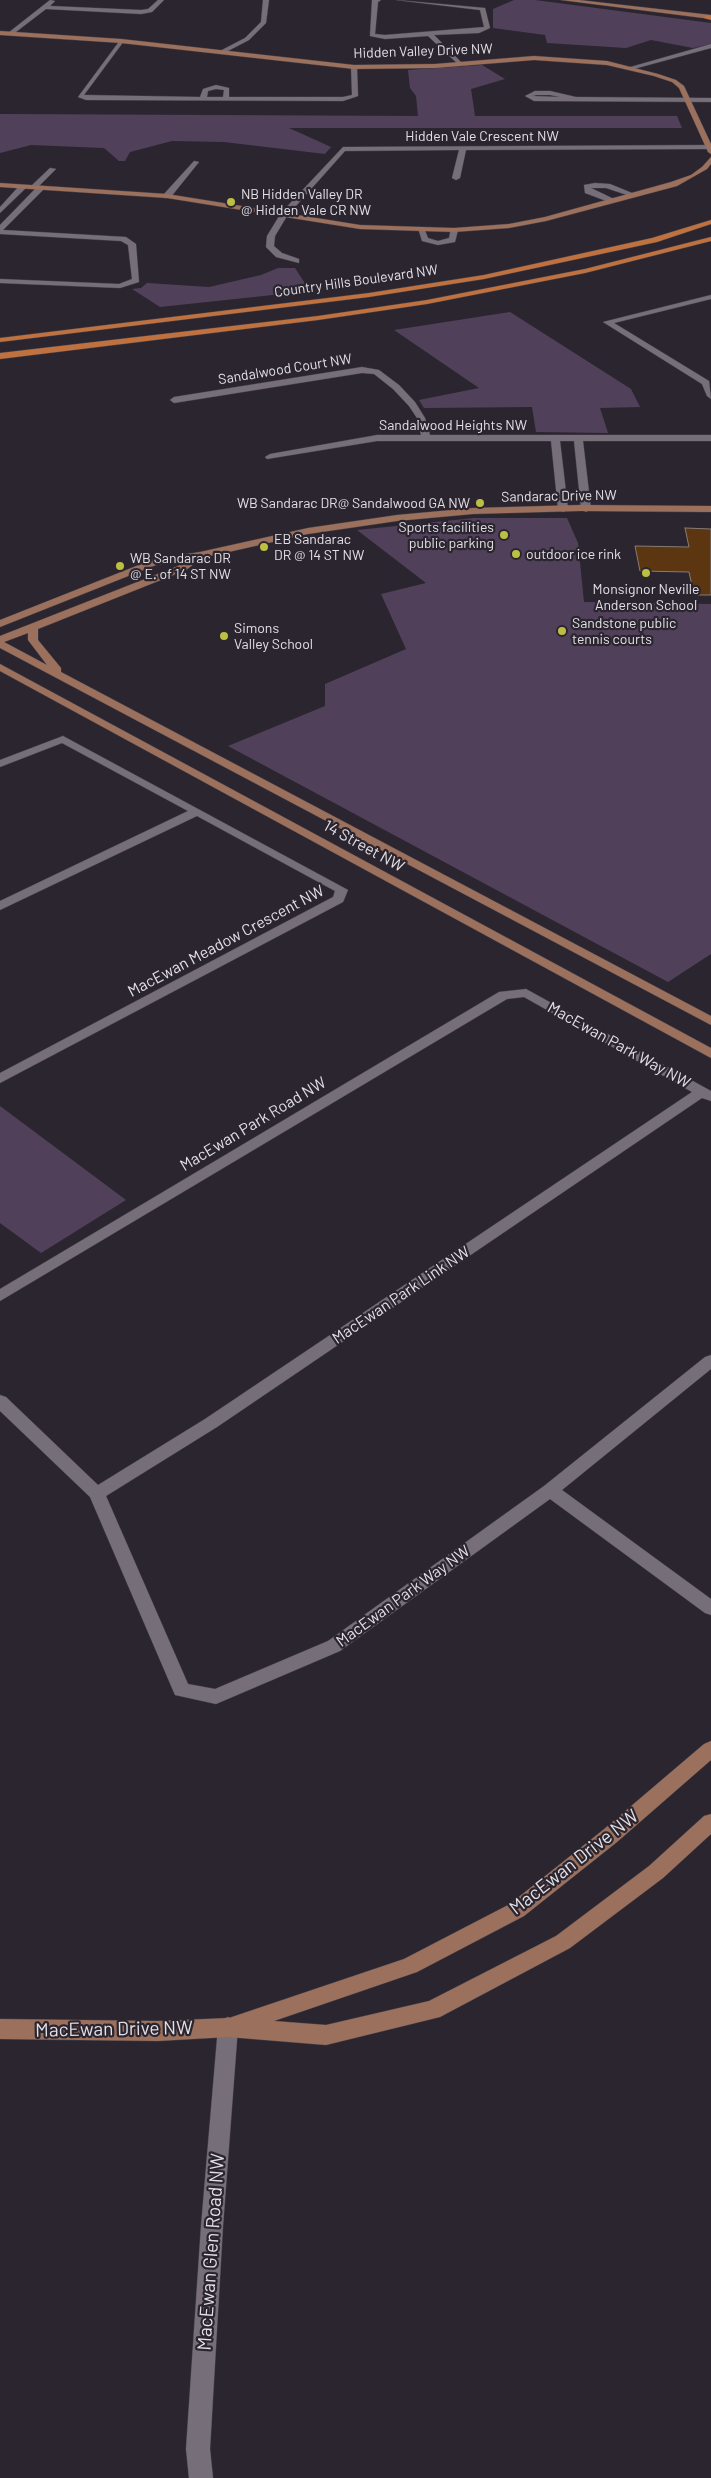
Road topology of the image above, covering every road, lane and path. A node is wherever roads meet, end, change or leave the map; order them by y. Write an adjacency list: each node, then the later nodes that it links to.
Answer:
1 (53, 0): 8 (street)
2 (162, 0): 8 (street)
3 (266, 0): 19 (street)
4 (378, 0): 13 (street)
5 (399, 0): 14 (street)
6 (564, 0): 10 (street)
7 (607, 0): 9 (street)
8 (45, 7): 12 (street)
9 (711, 10)
10 (709, 17)
11 (0, 33): 12 (street, Hidden Valley Drive NW)
12 (10, 34): 16 (street, Hidden Valley Drive NW)
13 (429, 34): 14 (street); 22 (street)
14 (443, 34): 15 (street)
15 (449, 40)
16 (121, 41): 19 (street, Hidden Valley Drive NW); 26 (street)
17 (711, 46): 24 (street)
18 (711, 51): 25 (street)
19 (222, 52): 23 (street, Hidden Valley Drive NW)
20 (466, 57): 21 (street)
21 (472, 63): 22 (street, Hidden Valley Drive NW); 24 (street, Hidden Valley Drive NW)
22 (460, 64): 23 (street, Hidden Valley Drive NW)
23 (354, 67): 28 (street)
24 (630, 68): 25 (street, Hidden Valley Drive NW)
25 (641, 70): 29 (street, Hidden Valley Drive NW)
26 (203, 98): 28 (street); 28 (street)
27 (573, 98): 27 (street); 29 (street)
28 (226, 99)
29 (687, 100): 30 (street); 32 (street, Hidden Valley Drive NW)
30 (711, 100)
31 (463, 148): 32 (street, Hidden Vale Crescent NW); 36 (street); 44 (street, Hidden Vale Crescent NW)
32 (710, 149)
33 (711, 160): 40 (street)
34 (196, 162): 41 (street)
35 (52, 169): 39 (street)
36 (456, 178)
37 (0, 185): 38 (street)
38 (22, 187): 39 (street); 43 (street)
39 (37, 188): 41 (street); 48 (street)
40 (633, 195): 42 (street); 42 (street)
41 (166, 196): 44 (street)
42 (612, 200): 47 (street)
43 (0, 211)
44 (284, 215): 46 (street); 50 (street, Hidden Vale Crescent NW)
45 (711, 222): 52 (main road, Country Hills Boulevard NW)
46 (421, 230): 47 (street); 47 (street)
47 (454, 230)
48 (0, 231): 51 (street)
49 (711, 239): 55 (main road, Country Hills Boulevard NW)
50 (296, 261)
51 (0, 281)
52 (369, 295): 54 (main road); 56 (main road, Country Hills Boulevard NW); 57 (main road)
53 (711, 297): 60 (street)
54 (0, 331)
55 (165, 338): 58 (main road, Country Hills Boulevard NW); 59 (main road)
56 (0, 340)
57 (0, 344)
58 (0, 356)
59 (0, 362)
60 (711, 396)
61 (174, 400): 62 (street, Sandalwood Court NW)
62 (426, 437): 63 (street, Sandalwood Heights NW); 66 (street, Sandalwood Heights NW)
63 (555, 438): 65 (street, Sandalwood Heights NW); 67 (street)
64 (711, 438): 65 (street, Sandalwood Heights NW)
65 (578, 439): 68 (street)
66 (270, 457)
67 (563, 509): 68 (street, Sandarac Drive NW); 70 (street, Sandarac Drive NW)
68 (586, 509): 69 (street, Sandarac Drive NW)
69 (711, 509)
70 (200, 555): 71 (street, Sandarac Drive NW); 72 (street, Sandarac Drive NW)
71 (0, 624)
72 (33, 628): 73 (street, Sandarac Drive NW); 75 (street)
73 (0, 642): 75 (street, 14 Street NW)
74 (0, 667): 81 (street, 14 Street NW)
75 (60, 674): 80 (street, 14 Street NW)
76 (0, 764): 77 (street, MacEwan Meadow Crescent NW)
77 (196, 812): 78 (street); 82 (street, MacEwan Meadow Crescent NW)
78 (0, 906)
79 (526, 993): 83 (street, MacEwan Park Way NW); 84 (street, MacEwan Park Road NW)
80 (711, 1021)
81 (711, 1054)
82 (0, 1080)
83 (707, 1095): 88 (street, MacEwan Park Link NW)
84 (0, 1296)
85 (711, 1361): 87 (street, MacEwan Park Way NW)
86 (0, 1400): 88 (street, MacEwan Park Way NW)
87 (550, 1490): 88 (street, MacEwan Park Way NW); 89 (street)
88 (96, 1494)
89 (711, 1608)
90 (711, 1749): 92 (street, MacEwan Drive NW)
91 (711, 1822): 92 (street, MacEwan Drive NW)
92 (228, 2027): 93 (street, MacEwan Drive NW); 94 (street, MacEwan Glen Road NW)
93 (0, 2029)
94 (200, 2478)

